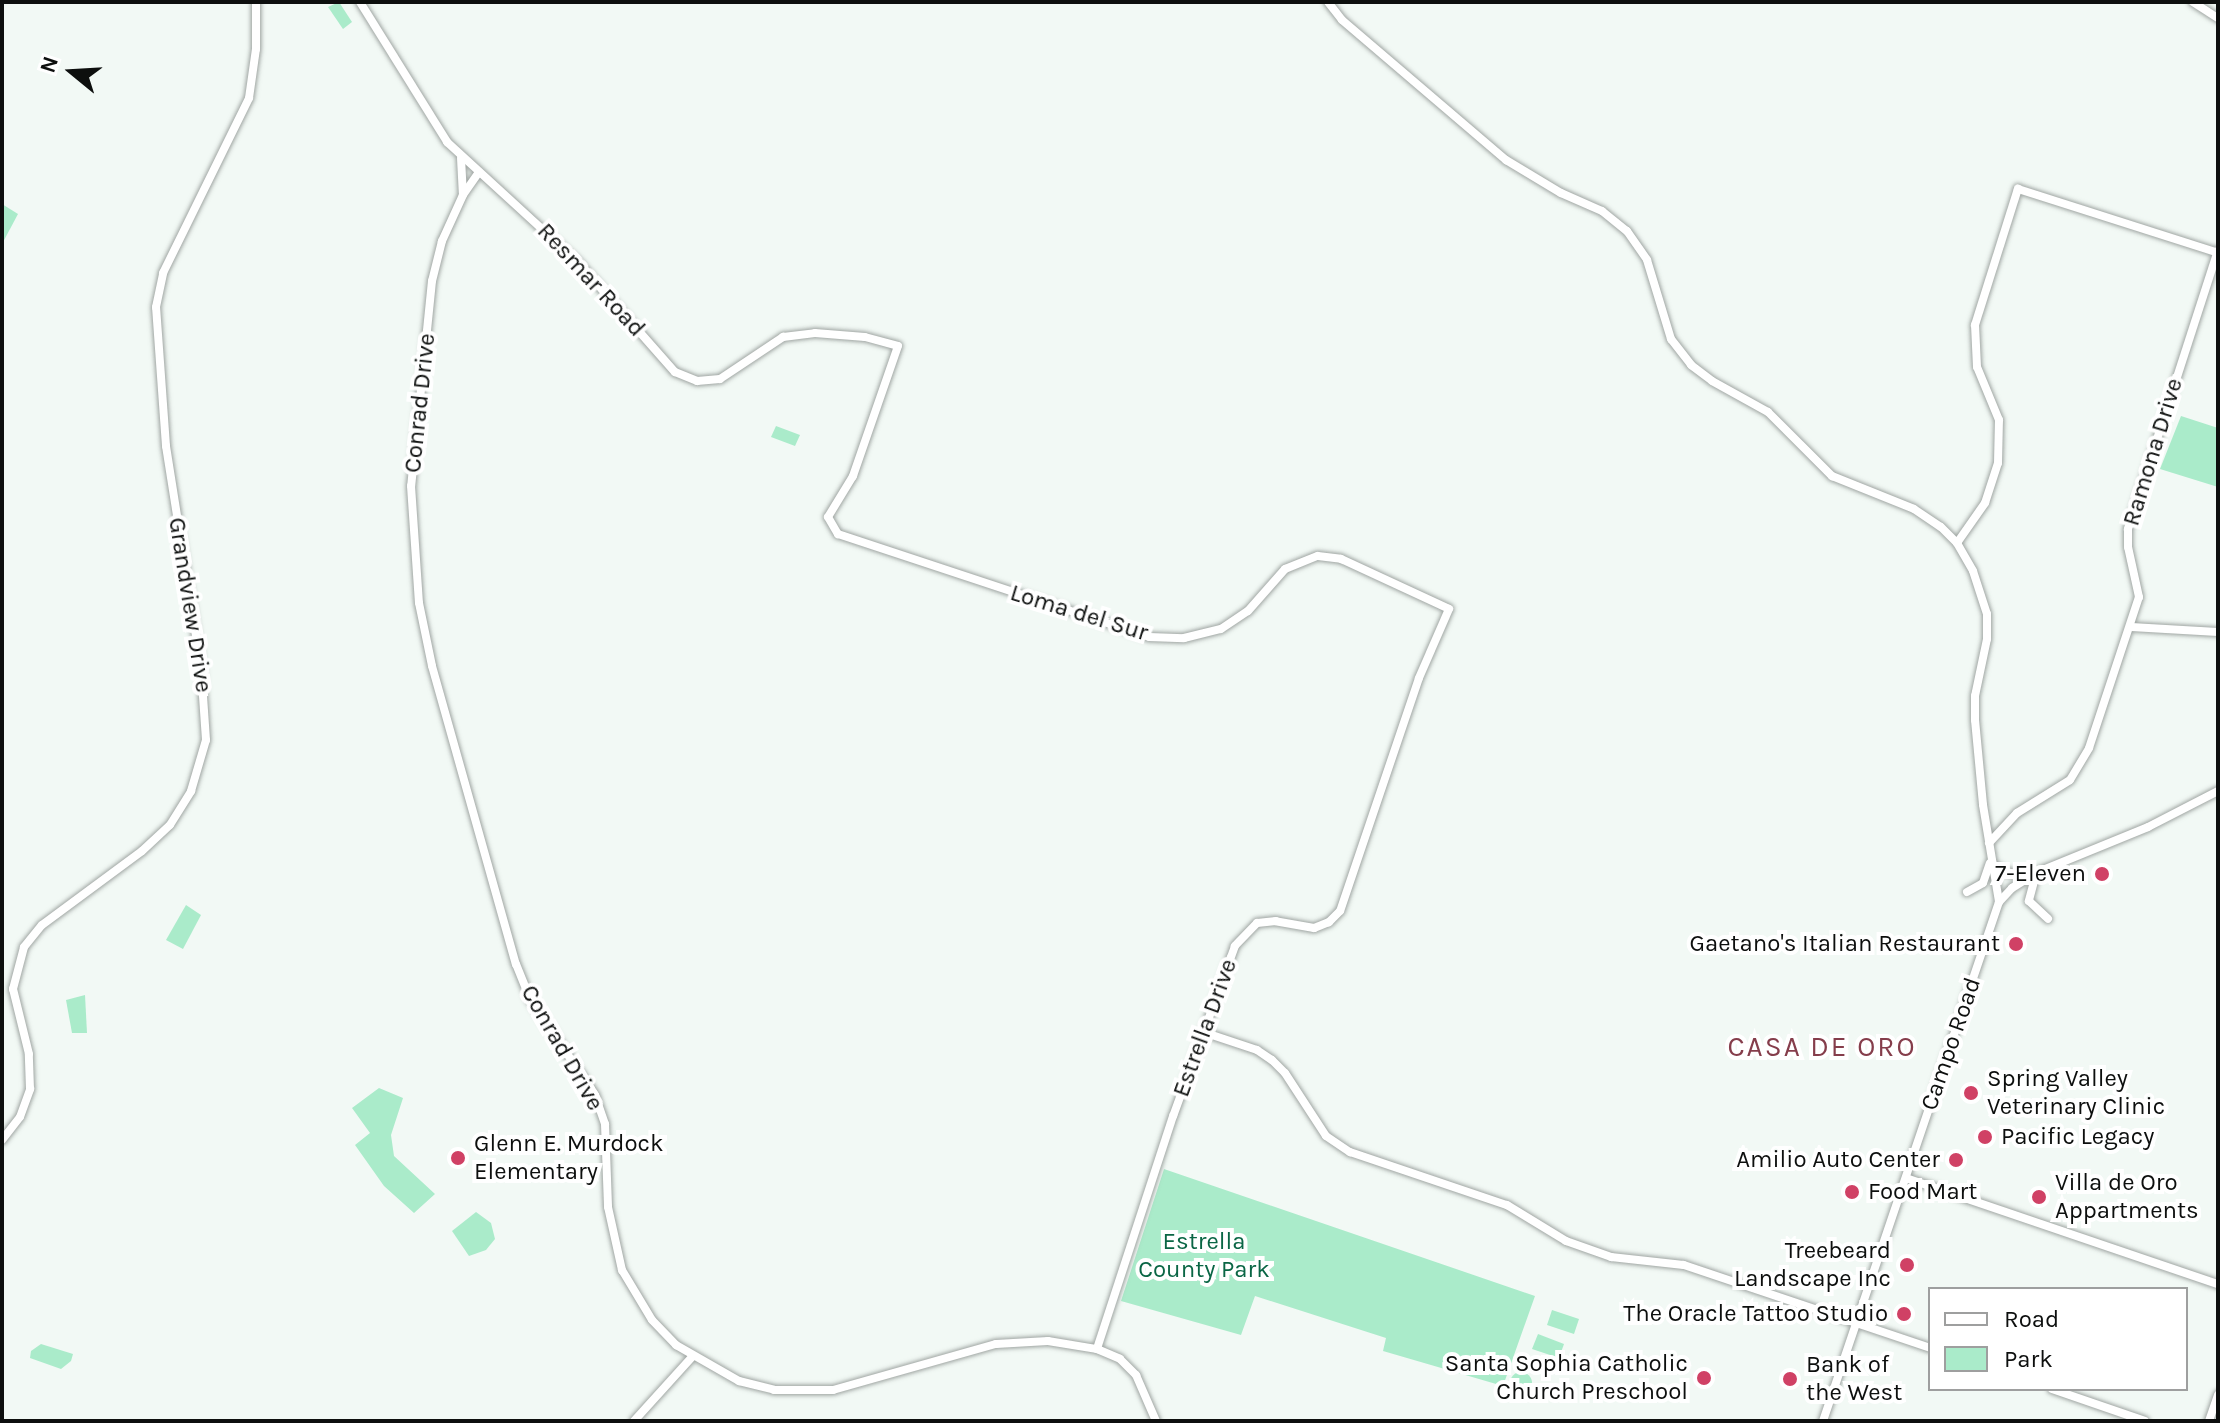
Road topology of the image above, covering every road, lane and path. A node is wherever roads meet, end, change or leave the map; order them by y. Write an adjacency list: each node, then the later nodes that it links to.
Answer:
1 (256, 2): 24 (street, Grandview Drive)
2 (360, 2): 6 (street, Resmar Road)
3 (1328, 2): 11 (street)
4 (2193, 2): 5 (street)
5 (2218, 18)
6 (461, 158): 7 (street, Resmar Road); 8 (street)
7 (479, 172): 8 (street, Conrad Drive); 10 (street, Resmar Road)
8 (463, 195): 30 (street, Conrad Drive)
9 (2218, 252): 11 (street); 13 (street, Ramona Drive)
10 (829, 522): 12 (street, Loma del Sur)
11 (1957, 543): 16 (street)
12 (1449, 609): 23 (street, Estrella Drive)
13 (2131, 627): 14 (street); 16 (street, Ramona Drive)
14 (2218, 632)
15 (2218, 791): 18 (street)
16 (1989, 843): 17 (street)
17 (1991, 861): 19 (street); 20 (street); 21 (street)
18 (2038, 872): 19 (street); 22 (street)
19 (2028, 877): 21 (street)
20 (1967, 892)
21 (1999, 902): 25 (street, Campo Road)
22 (2048, 919)
23 (1203, 1032): 27 (street); 29 (street, Estrella Drive)
24 (2, 1140)
25 (1906, 1178): 26 (street); 27 (street, Campo Road)
26 (2218, 1284)
27 (1856, 1323): 28 (street); 35 (street, Campo Road)
28 (1928, 1347)
29 (1097, 1349): 30 (street, Conrad Drive); 34 (street, Conrad Drive)
30 (692, 1357): 33 (street)
31 (2058, 1391): 36 (street)
32 (2218, 1395): 37 (street)
33 (634, 1421)
34 (1156, 1421)
35 (1823, 1421)
36 (2145, 1421)
37 (2209, 1421)

